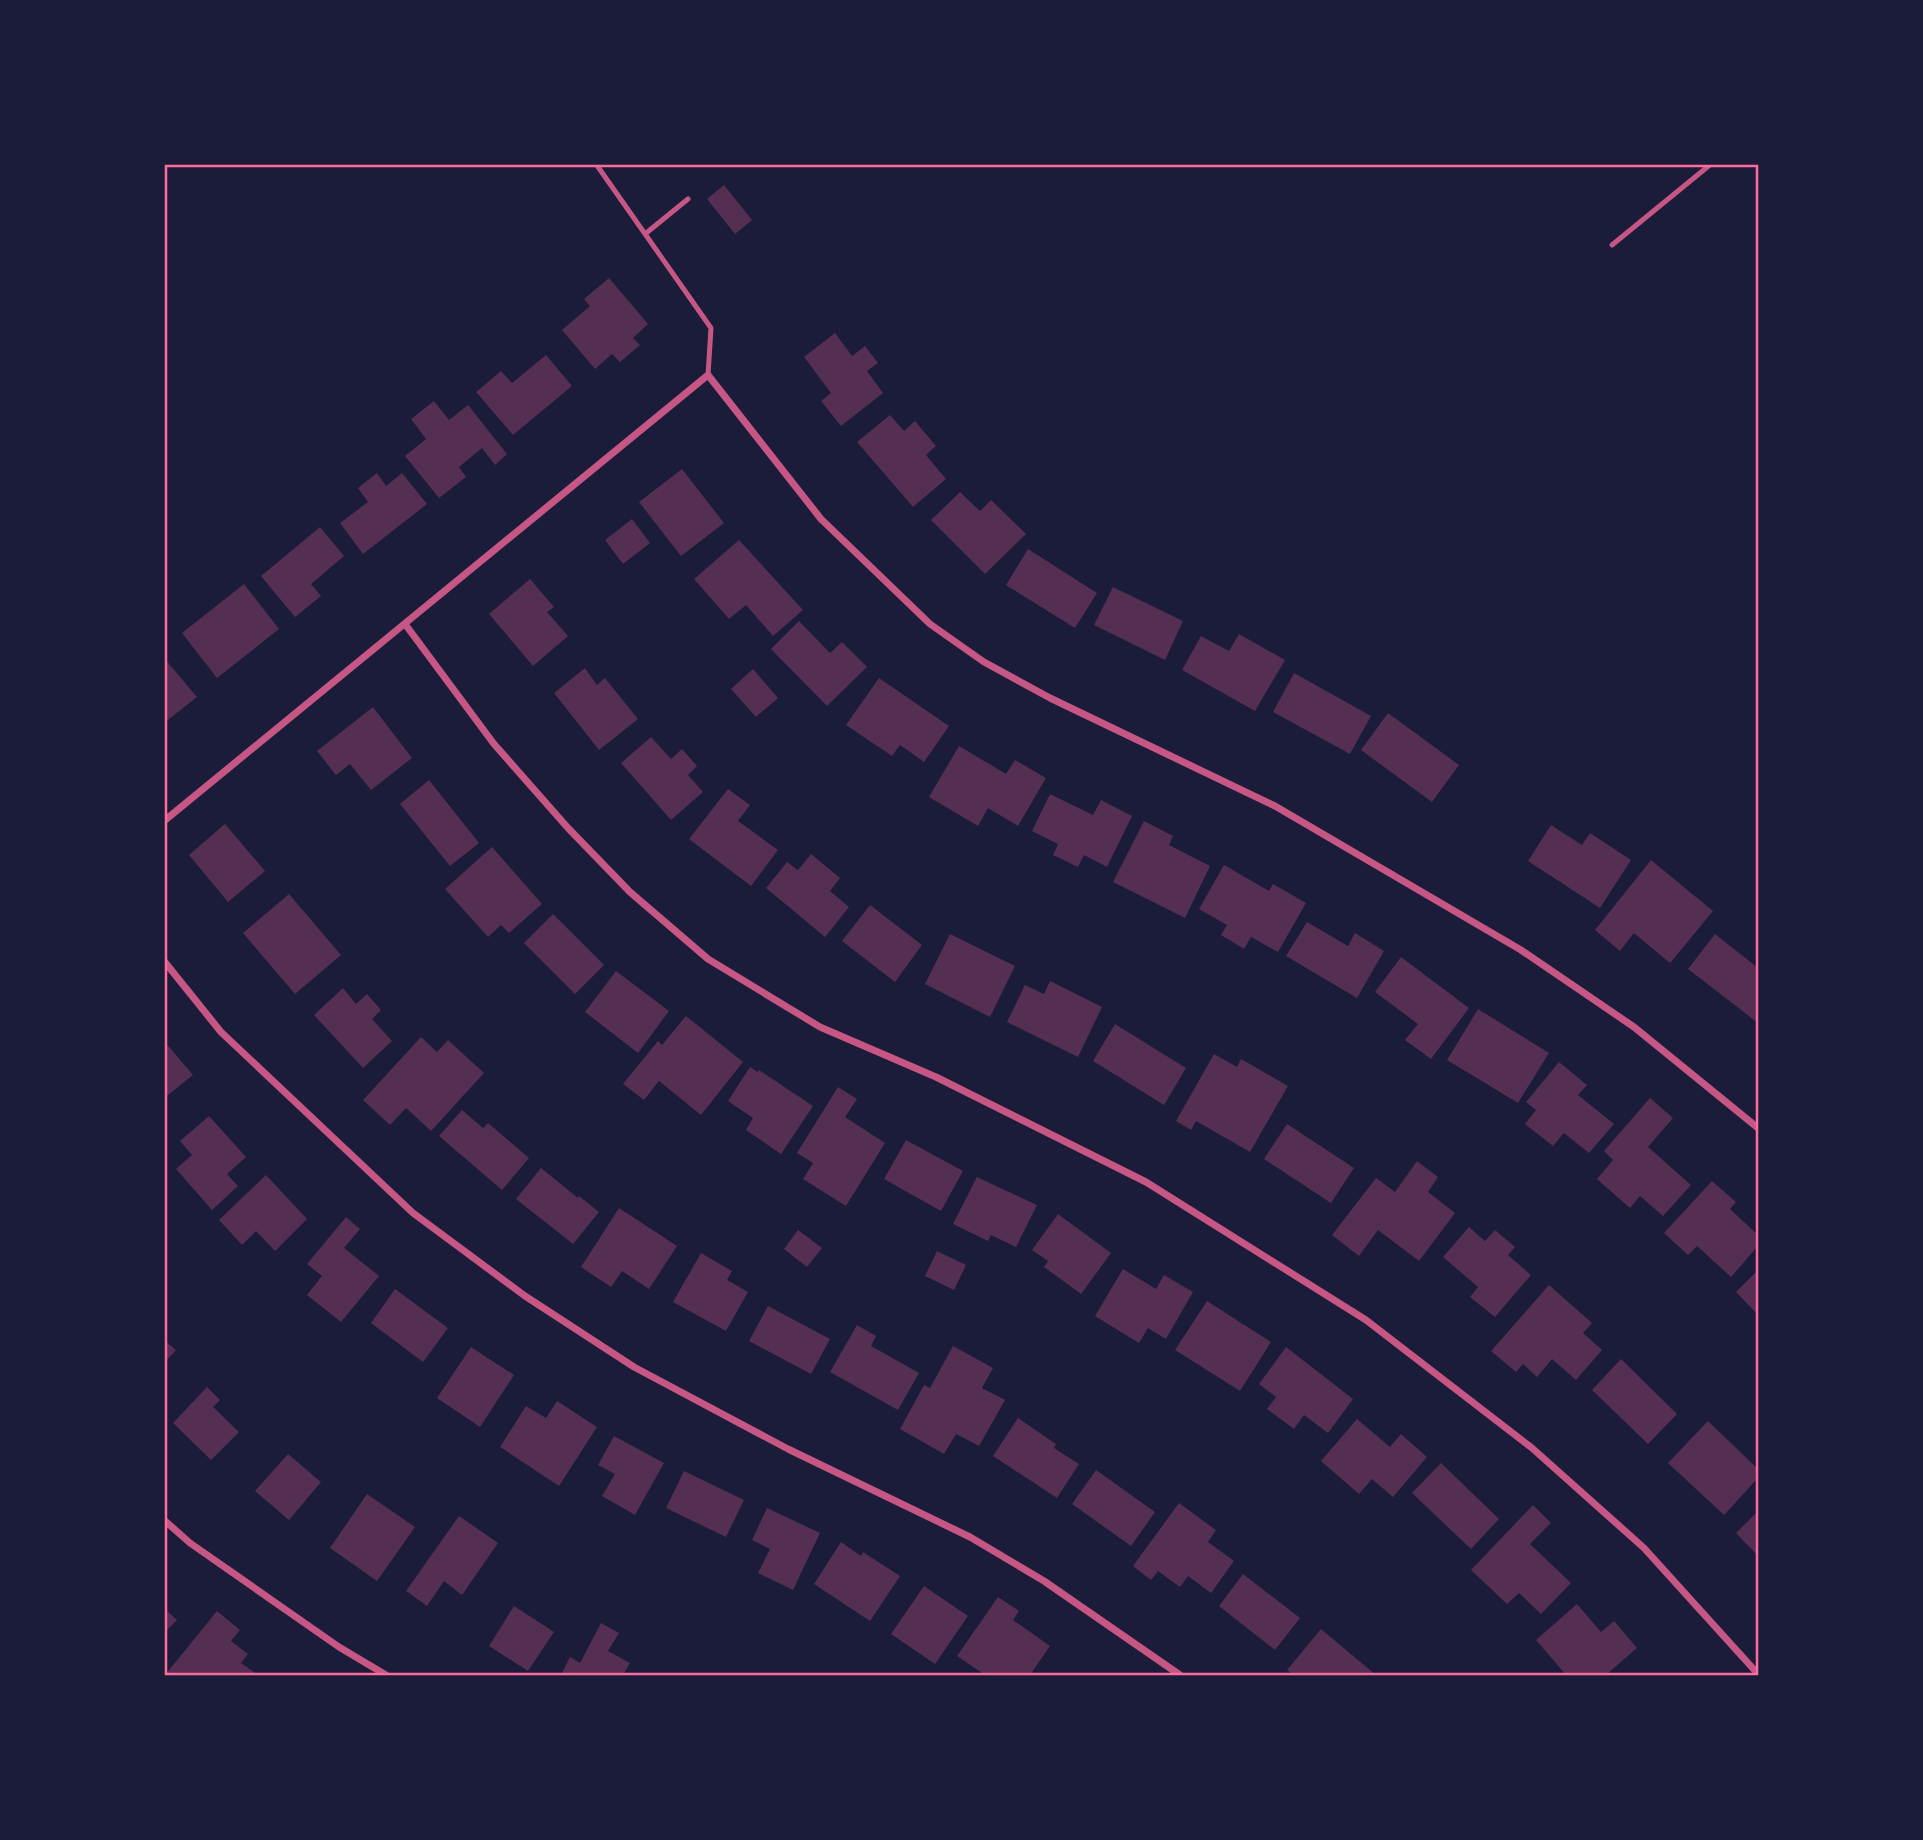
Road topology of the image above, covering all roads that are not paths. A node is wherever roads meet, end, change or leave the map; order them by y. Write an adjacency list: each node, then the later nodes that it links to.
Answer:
1 (596, 164): 7 (lane)
2 (1544, 164): 3 (lane)
3 (1556, 164)
4 (1711, 164): 5 (lane)
5 (1702, 167): 8 (lane)
6 (688, 199): 7 (lane)
7 (645, 234): 9 (lane)
8 (1612, 245)
9 (708, 376): 10 (street); 13 (street)
10 (405, 624): 11 (street); 15 (street)
11 (164, 821)
12 (164, 961): 17 (street)
13 (1759, 1128)
14 (164, 1520): 16 (street)
15 (1759, 1674)
16 (386, 1675)
17 (1180, 1675)

